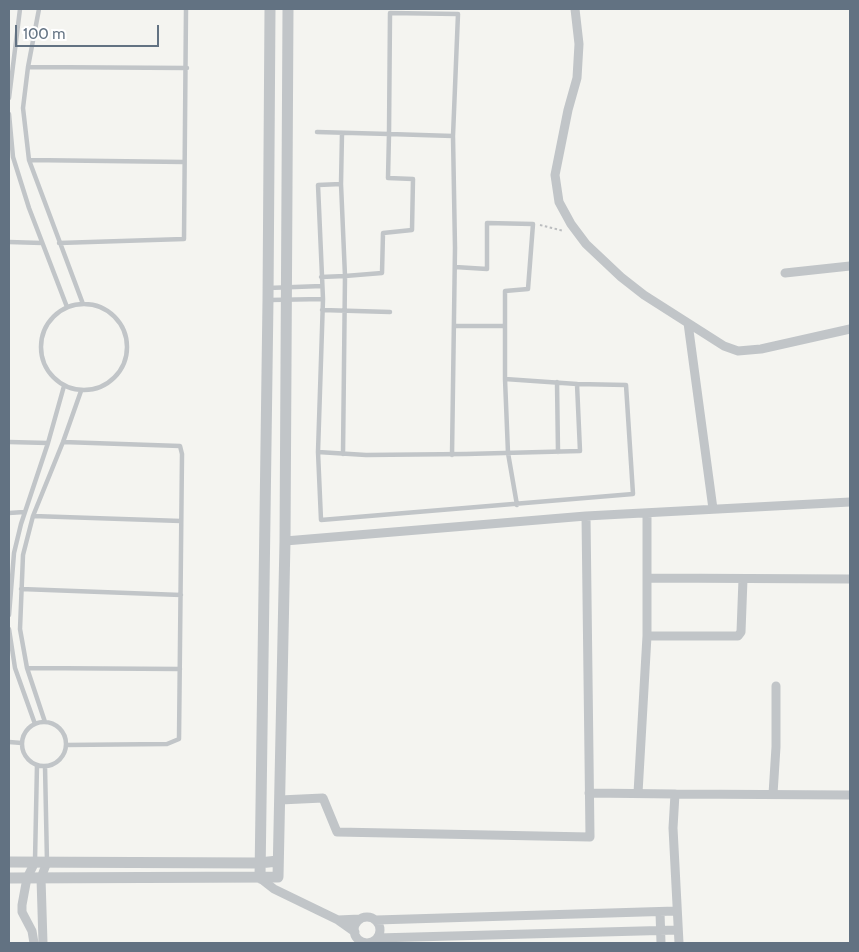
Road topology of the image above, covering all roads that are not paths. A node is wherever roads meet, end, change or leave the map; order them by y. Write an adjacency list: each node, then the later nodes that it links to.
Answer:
1 (20, 9): 9 (lane)
2 (39, 9): 7 (lane)
3 (186, 9): 8 (lane)
4 (270, 9): 30 (street)
5 (288, 9): 29 (street)
6 (575, 9): 39 (street)
7 (28, 67): 8 (lane); 17 (lane)
8 (187, 68): 18 (lane)
9 (10, 71): 10 (lane)
10 (9, 98)
11 (9, 114): 16 (lane)
12 (318, 132): 13 (lane)
13 (342, 133): 14 (lane); 19 (lane)
14 (389, 134): 15 (lane); 15 (lane); 27 (lane)
15 (453, 136): 24 (lane)
16 (11, 156): 21 (lane)
17 (29, 160): 18 (lane); 22 (lane)
18 (184, 162): 22 (lane)
19 (341, 184): 26 (lane); 27 (lane)
20 (9, 242): 21 (lane)
21 (42, 242): 35 (lane)
22 (59, 243): 34 (lane)
23 (850, 266): 25 (street)
24 (455, 267): 40 (lane); 41 (lane)
25 (785, 273)
26 (321, 276): 27 (lane); 28 (lane)
27 (345, 276): 37 (lane)
28 (322, 286): 29 (lane); 31 (lane)
29 (287, 287): 30 (lane); 33 (street)
30 (268, 288): 32 (street)
31 (323, 299): 33 (lane); 36 (lane)
32 (268, 300): 33 (lane); 96 (street)
33 (287, 300): 65 (street)
34 (83, 304): 35 (lane); 47 (lane)
35 (67, 307): 46 (lane)
36 (322, 310): 37 (lane); 51 (lane)
37 (346, 311): 38 (lane); 54 (lane)
38 (390, 312)
39 (688, 323): 42 (street); 58 (street)
40 (454, 326): 41 (lane); 55 (lane)
41 (505, 326): 43 (lane)
42 (850, 330)
43 (505, 378): 44 (lane); 53 (lane)
44 (557, 382): 45 (lane); 52 (lane)
45 (577, 384): 52 (lane); 57 (lane)
46 (64, 386): 47 (lane); 50 (lane)
47 (81, 391): 49 (lane)
48 (9, 442): 50 (lane)
49 (63, 442): 62 (lane); 64 (lane)
50 (48, 443): 60 (lane)
51 (318, 452): 54 (lane); 57 (lane)
52 (558, 452): 53 (lane)
53 (508, 453): 55 (lane); 57 (lane)
54 (343, 454): 55 (lane)
55 (452, 454)
56 (850, 502): 58 (street)
57 (517, 505)
58 (712, 509): 61 (street)
59 (9, 512): 60 (lane)
60 (24, 512): 70 (lane)
61 (647, 513): 63 (street); 66 (street)
62 (33, 516): 64 (lane); 69 (lane)
63 (586, 516): 65 (street); 87 (street)
64 (181, 521): 71 (lane)
65 (285, 542): 92 (street)
66 (646, 578): 67 (street); 74 (street)
67 (743, 579): 68 (street); 74 (street)
68 (850, 579)
69 (21, 589): 71 (lane); 77 (lane)
70 (10, 590): 72 (lane)
71 (181, 595): 78 (lane)
72 (9, 615)
73 (9, 629): 76 (lane)
74 (647, 636): 88 (street)
75 (9, 668): 76 (lane)
76 (15, 668): 81 (lane)
77 (27, 668): 78 (lane); 80 (lane)
78 (180, 669): 84 (lane)
79 (776, 686): 90 (street)
80 (45, 722): 81 (lane); 84 (lane)
81 (35, 724): 83 (lane)
82 (9, 742): 83 (lane)
83 (22, 743): 85 (lane)
84 (66, 745): 86 (lane)
85 (38, 765): 86 (lane); 95 (lane)
86 (45, 766): 95 (lane)
87 (589, 793): 88 (street); 92 (street)
88 (638, 793): 89 (street)
89 (674, 794): 90 (street); 103 (street)
90 (773, 794): 91 (street)
91 (850, 795)
92 (280, 800): 93 (street)
93 (278, 861): 96 (street); 101 (street)
94 (9, 862): 95 (street)
95 (41, 862): 96 (street); 98 (street); 99 (street)
96 (259, 863): 100 (street)
97 (9, 878): 98 (street)
98 (26, 878): 99 (street); 115 (street)
99 (41, 878): 100 (street); 116 (street)
100 (260, 878): 101 (street); 102 (street)
101 (278, 878): 102 (street)
102 (290, 896): 107 (street)
103 (676, 911): 104 (street); 110 (street)
104 (660, 912): 105 (street); 109 (street)
105 (484, 917): 108 (street); 112 (street)
106 (360, 919): 107 (street); 108 (street); 111 (street)
107 (338, 920): 111 (street)
108 (376, 920): 113 (street)
109 (661, 930): 110 (street); 112 (street); 117 (street)
110 (678, 930): 118 (street)
111 (355, 932): 114 (street)
112 (484, 935): 113 (street)
113 (374, 941): 114 (street)
114 (361, 942)
115 (34, 943)
116 (43, 943)
117 (661, 943)
118 (679, 943)

